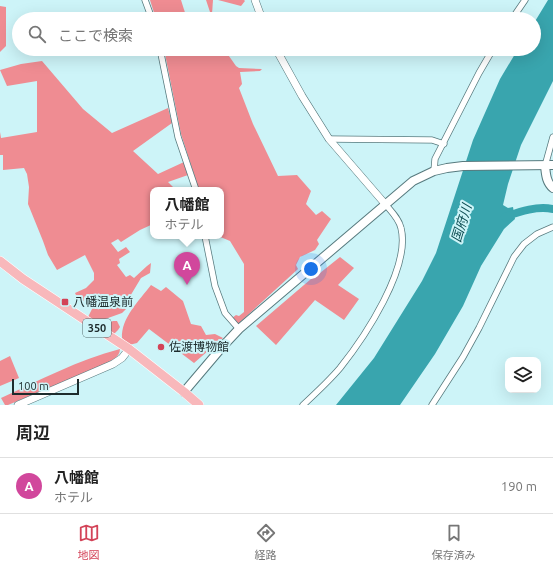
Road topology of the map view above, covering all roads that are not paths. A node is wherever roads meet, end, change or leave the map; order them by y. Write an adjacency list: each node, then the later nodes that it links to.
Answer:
1 (145, 0): 4 (street)
2 (256, 0): 5 (street)
3 (525, 0): 6 (street)
4 (149, 12)
5 (260, 12)
6 (517, 12)
7 (161, 56): 15 (street)
8 (280, 56): 11 (street)
9 (489, 56): 12 (street)
10 (553, 137): 13 (street)
11 (329, 139): 12 (street); 17 (street)
12 (444, 144): 14 (street)
13 (545, 166): 14 (main road); 16 (main road)
14 (436, 171): 17 (main road)
15 (195, 187)
16 (553, 188)
17 (386, 205): 21 (main road); 26 (street)
18 (553, 227): 27 (street)
19 (206, 239): 21 (street)
20 (0, 261): 22 (highway, 350)
21 (239, 329): 23 (main road)
22 (129, 349): 23 (highway, 350); 24 (street)
23 (184, 392): 25 (highway, 350)
24 (18, 405)
25 (199, 405)
26 (304, 405)
27 (432, 405)

